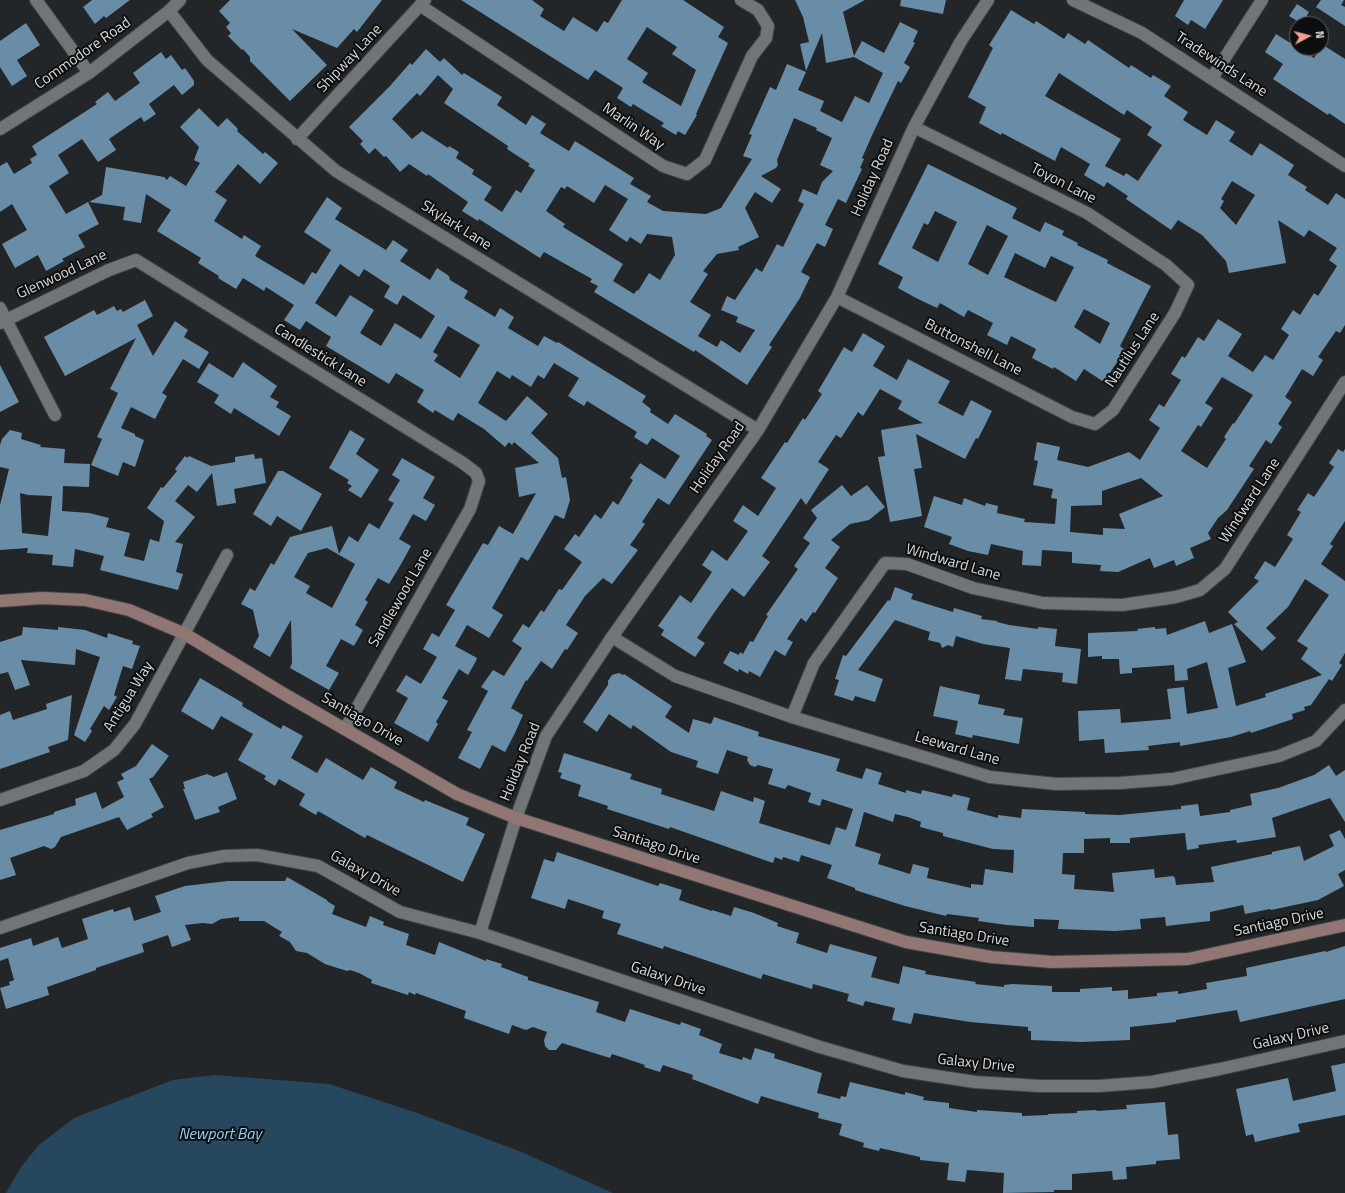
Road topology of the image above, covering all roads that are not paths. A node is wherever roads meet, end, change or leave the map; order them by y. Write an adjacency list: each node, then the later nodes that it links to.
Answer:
1 (36, 0): 9 (street)
2 (180, 0): 8 (street, Commodore Road)
3 (741, 0): 7 (street, Marlin Way)
4 (988, 0): 11 (street, Holiday Road)
5 (1073, 0): 10 (street, Tradewinds Lane)
6 (1262, 0): 10 (street)
7 (423, 3): 13 (street, Shipway Lane)
8 (169, 11): 9 (street, Commodore Road); 13 (street, Skylark Lane)
9 (89, 73): 12 (street, Commodore Road)
10 (1212, 78): 14 (street, Tradewinds Lane)
11 (914, 127): 16 (street, Toyon Lane); 17 (street, Holiday Road)
12 (0, 129)
13 (297, 139): 23 (street, Skylark Lane)
14 (1345, 166)
15 (139, 262): 19 (street, Glenwood Lane); 24 (street, Candlestick Lane)
16 (1188, 285): 22 (street, Nautilus Lane)
17 (837, 297): 22 (street, Buttonshell Lane); 23 (street, Holiday Road)
18 (0, 308): 19 (street)
19 (3, 322): 21 (street)
20 (1345, 382): 30 (street, Windward Lane)
21 (54, 415)
22 (1095, 424)
23 (758, 430): 28 (street, Holiday Road)
24 (479, 481): 31 (street, Sandlewood Lane)
25 (227, 555): 27 (street, Antigua Way)
26 (0, 601): 27 (street, Santiago Drive)
27 (185, 634): 31 (street, Santiago Drive); 32 (street, Antigua Way)
28 (612, 637): 30 (street, Leeward Lane); 33 (street, Holiday Road)
29 (1345, 710): 30 (street, Leeward Lane)
30 (792, 717)
31 (345, 729): 33 (street, Santiago Drive)
32 (0, 800)
33 (516, 818): 34 (street, Santiago Drive); 36 (street, Holiday Road)
34 (1345, 925)
35 (0, 928): 36 (street, Galaxy Drive)
36 (480, 933): 37 (street, Galaxy Drive)
37 (1345, 1042)

